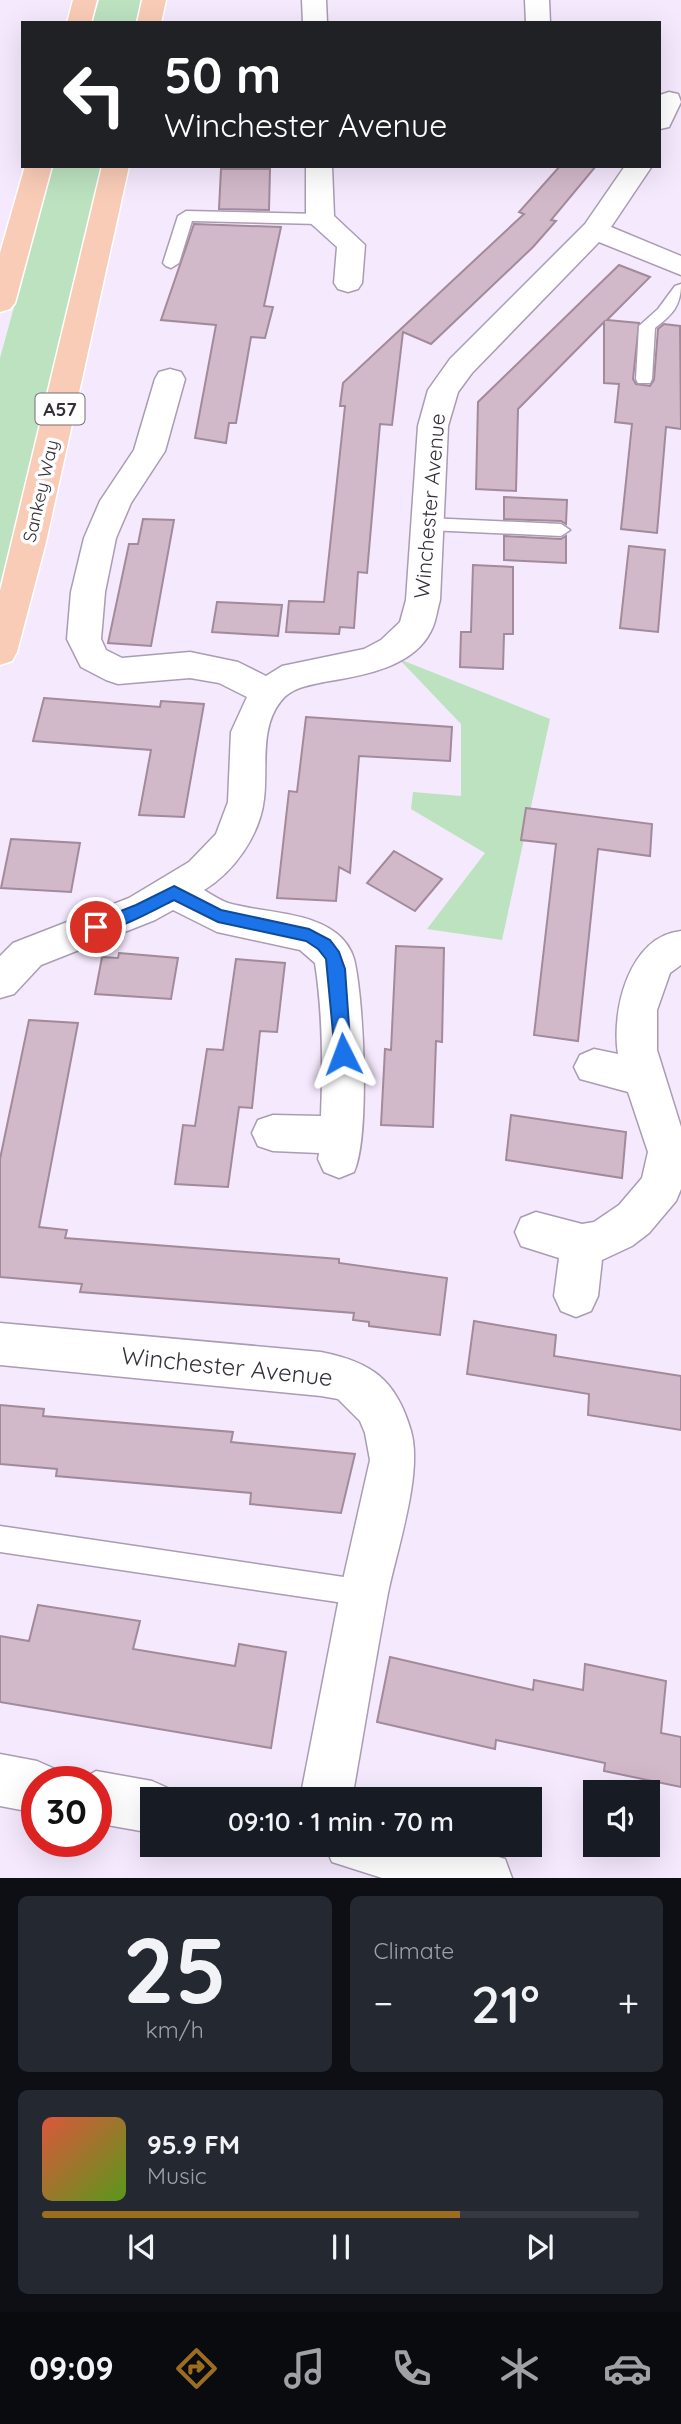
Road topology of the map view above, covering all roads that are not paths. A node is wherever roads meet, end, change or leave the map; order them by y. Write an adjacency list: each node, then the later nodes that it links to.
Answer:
1 (85, 0): 5 (highway)
2 (154, 0): 6 (highway)
3 (314, 0): 7 (street)
4 (537, 0): 8 (street)
5 (80, 21)
6 (149, 21)
7 (315, 21)
8 (538, 21)
9 (38, 168): 19 (highway)
10 (116, 168): 24 (highway, Sankey Way / A57)
11 (319, 168): 13 (street)
12 (638, 168): 14 (street, Winchester Avenue)
13 (320, 219): 15 (lane); 17 (street)
14 (595, 230): 16 (street); 22 (street, Winchester Avenue)
15 (172, 263)
16 (681, 266)
17 (348, 283)
18 (681, 289): 21 (lane)
19 (0, 303)
20 (170, 379): 25 (street)
21 (644, 379)
22 (428, 524): 23 (lane); 25 (street, Winchester Avenue)
23 (561, 530)
24 (0, 652)
25 (267, 692): 26 (street)
26 (174, 892): 28 (street); 31 (street)
27 (681, 947): 30 (street)
28 (0, 982)
29 (594, 1067): 30 (street)
30 (643, 1077): 33 (street)
31 (273, 1133)
32 (536, 1232): 33 (street)
33 (582, 1244): 34 (street)
34 (576, 1296)
35 (0, 1344): 37 (street, Winchester Avenue)
36 (0, 1539): 37 (lane)
37 (364, 1593): 40 (street, Winchester Avenue)
38 (0, 1780): 39 (street)
39 (21, 1784)
40 (328, 1787)
41 (112, 1800): 42 (street)
42 (140, 1805)
43 (403, 1857): 44 (street)
44 (486, 1878)

